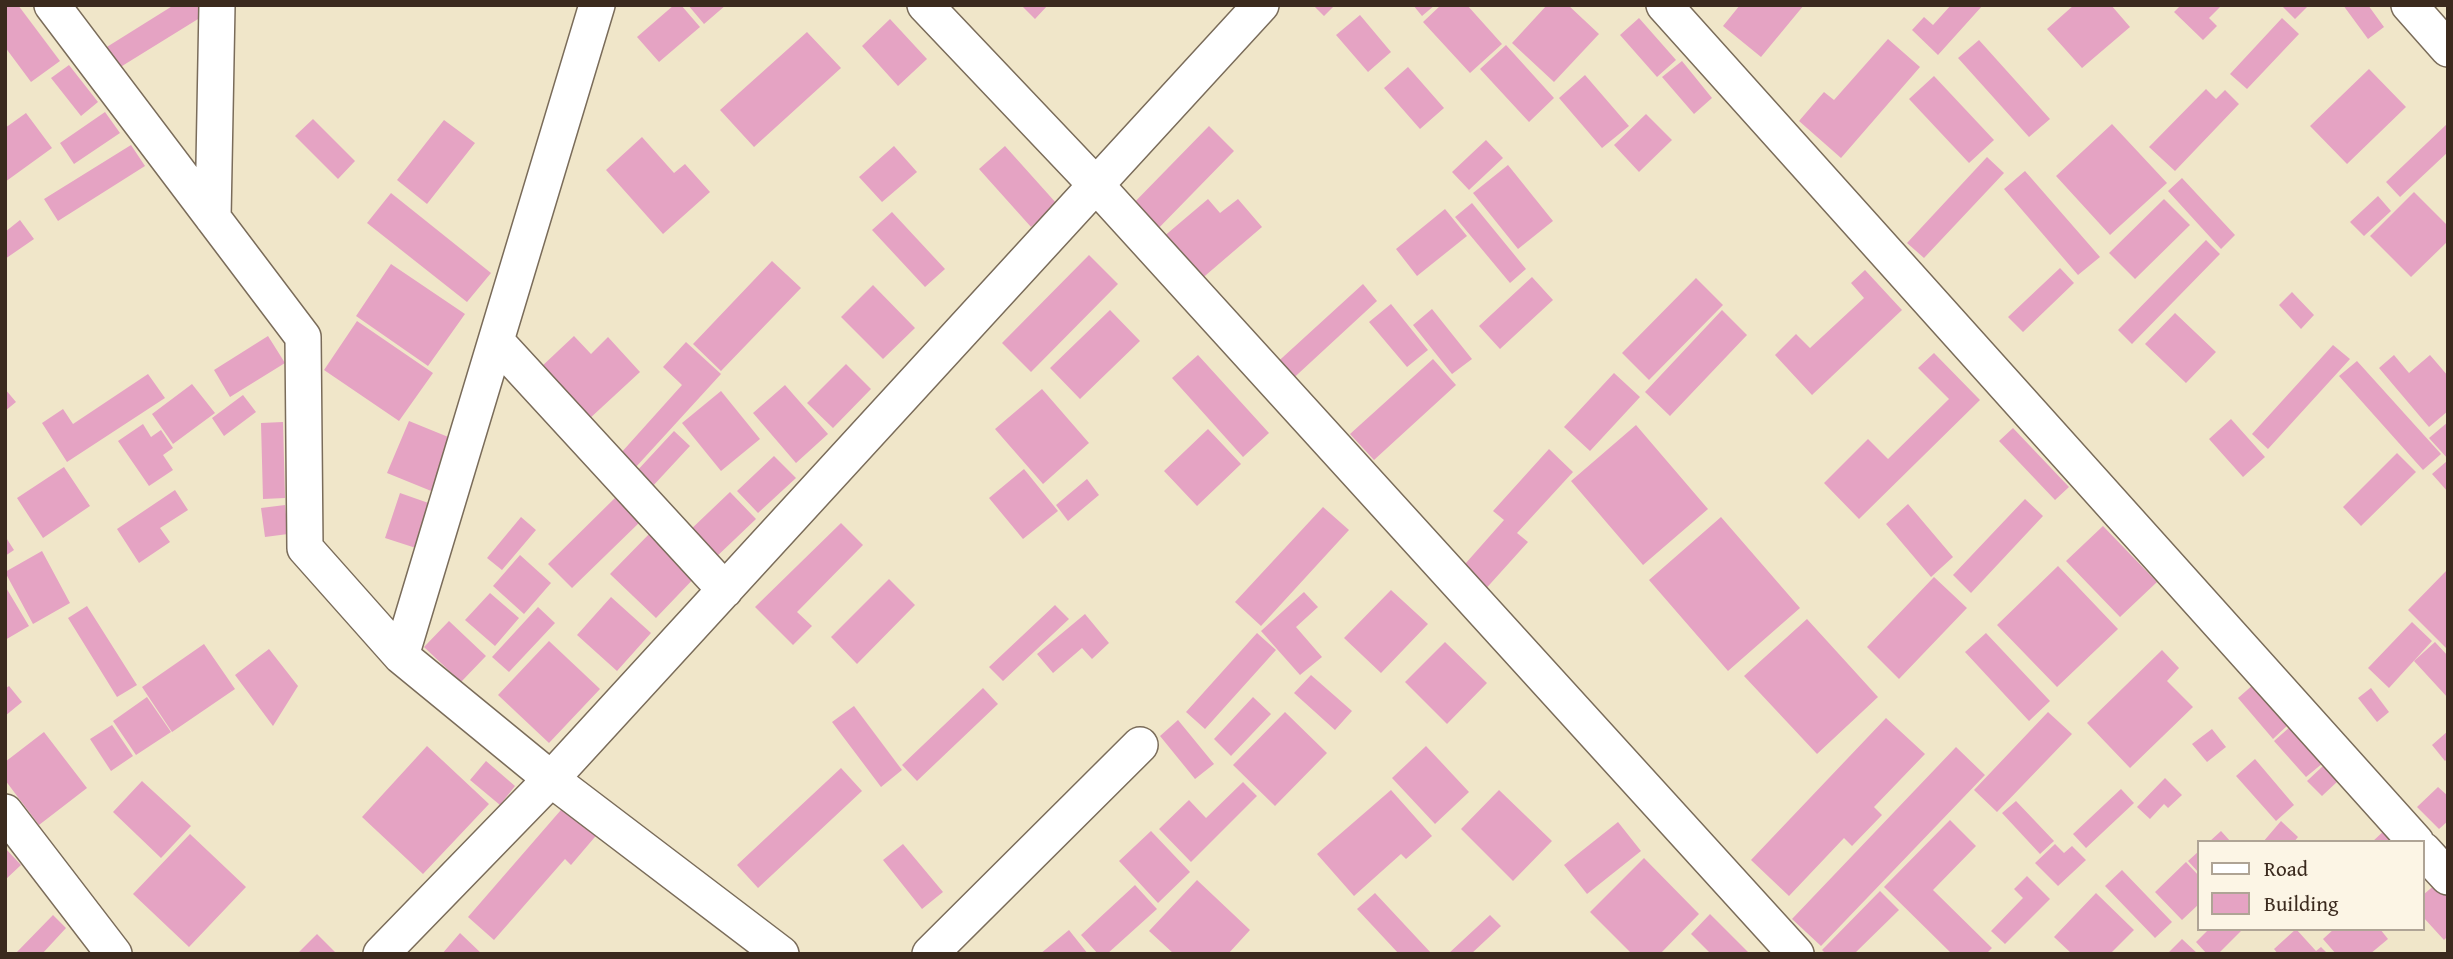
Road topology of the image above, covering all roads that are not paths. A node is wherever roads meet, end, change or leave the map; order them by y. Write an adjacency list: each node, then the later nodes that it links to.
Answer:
1 (52, 5): 10 (street)
2 (216, 5): 10 (street)
3 (597, 5): 11 (street)
4 (925, 5): 9 (street)
5 (1261, 5): 9 (street)
6 (1664, 5): 17 (street)
7 (2409, 5): 8 (street)
8 (2448, 49)
9 (1096, 185): 12 (street); 24 (street)
10 (214, 218): 13 (street)
11 (496, 341): 12 (street); 13 (street)
12 (725, 590): 15 (street)
13 (401, 656): 15 (street)
14 (1140, 744): 23 (street)
15 (551, 779): 21 (street); 22 (street)
16 (5, 812): 20 (street)
17 (2414, 840)
18 (2425, 852): 19 (street)
19 (2448, 877)
20 (114, 954)
21 (381, 954)
22 (781, 954)
23 (930, 954)
24 (1796, 954)

